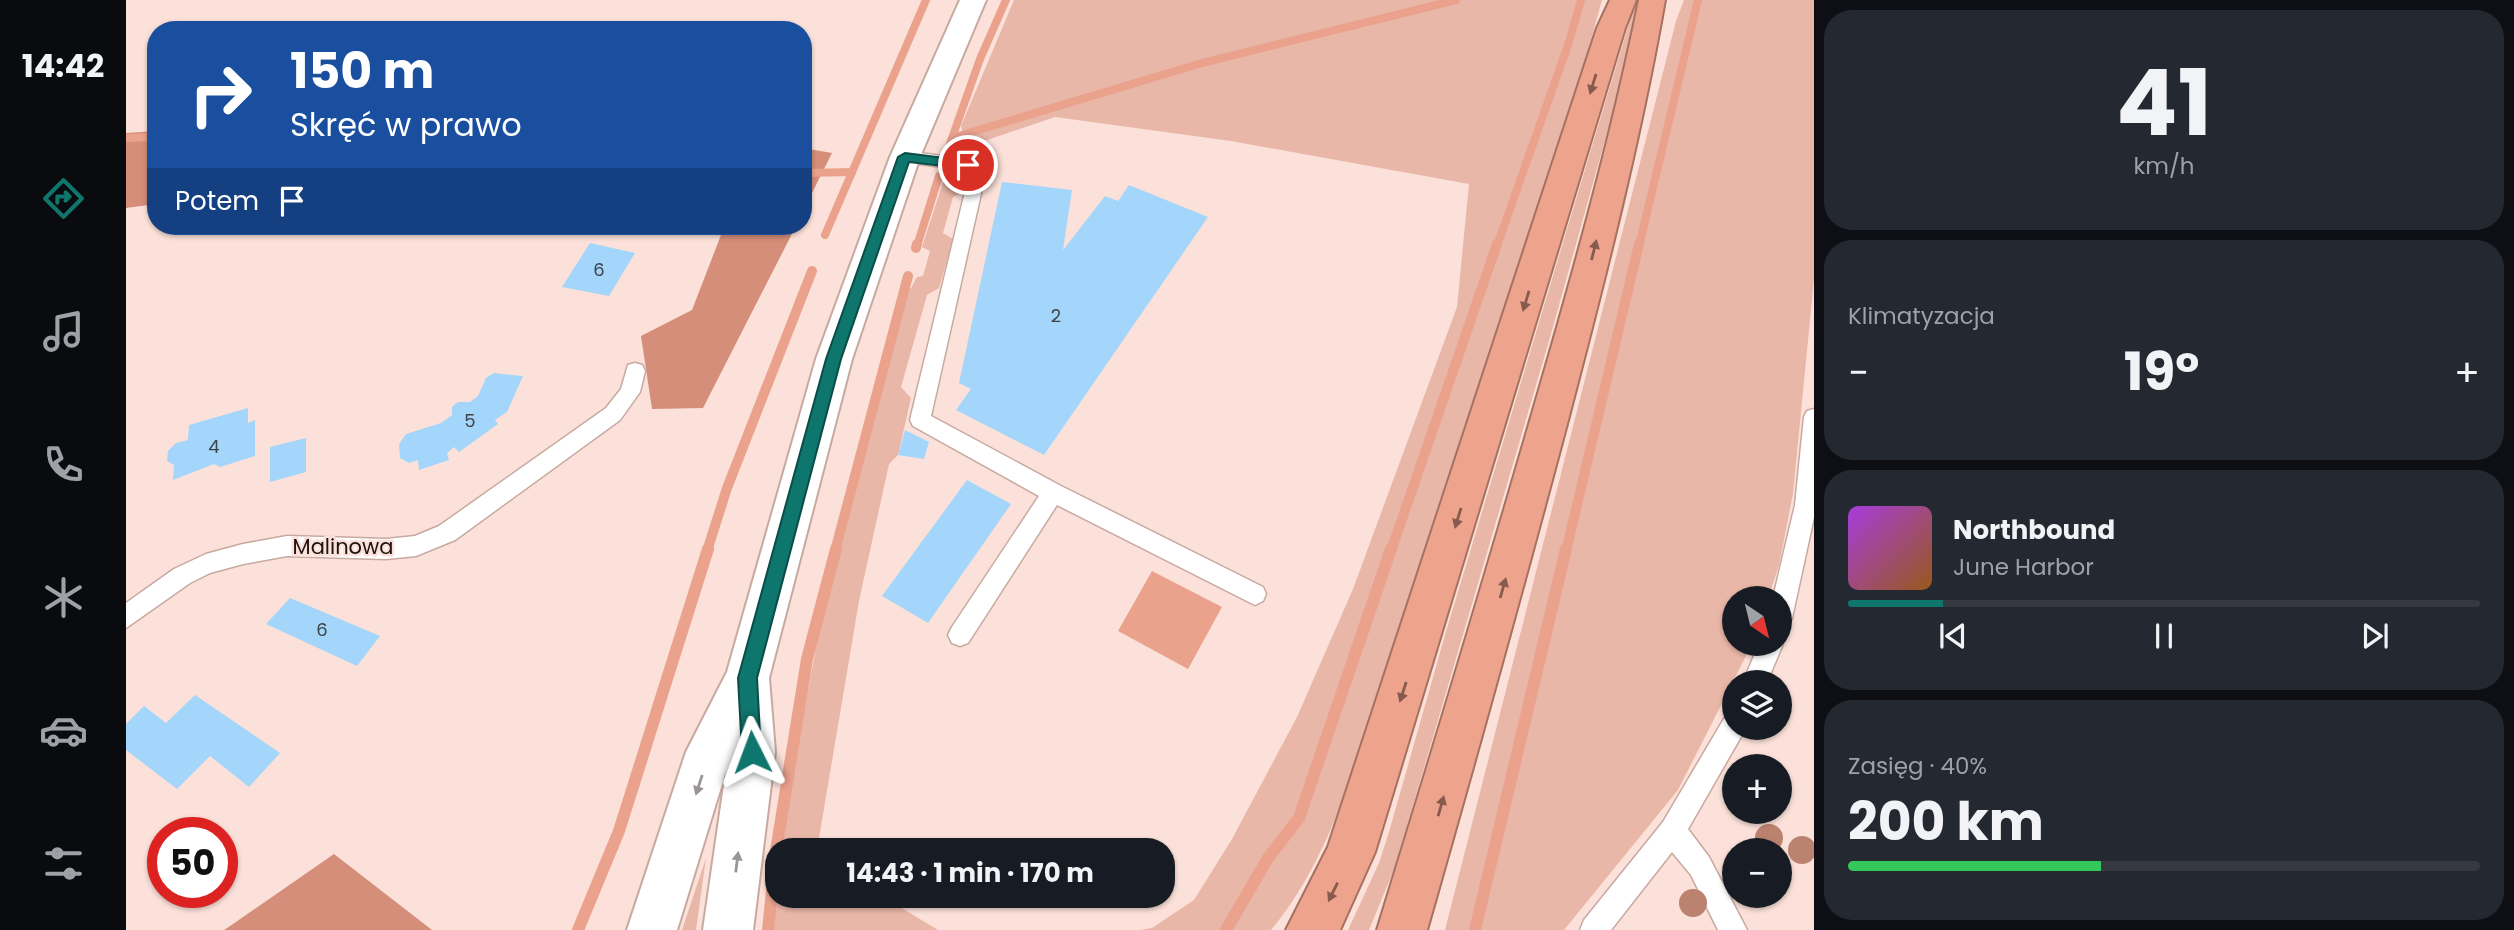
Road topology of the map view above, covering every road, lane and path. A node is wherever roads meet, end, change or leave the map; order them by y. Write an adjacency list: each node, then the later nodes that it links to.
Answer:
1 (973, 0): 6 (main road)
2 (1652, 0): 5 (highway)
3 (1670, 0): 5 (highway)
4 (1618, 6): 19 (highway, one-way to 19)
5 (1635, 91): 20 (highway, one-way to 5)
6 (905, 157): 9 (lane); 14 (main road)
7 (635, 371): 12 (lane, Malinowa)
8 (1814, 417): 10 (lane)
9 (1053, 493): 11 (lane); 13 (lane)
10 (1787, 586)
11 (1255, 594)
12 (126, 617)
13 (960, 635)
14 (747, 678): 17 (main road, one-way to 17); 18 (main road, one-way to 14)
15 (1726, 740): 16 (lane)
16 (1672, 831): 21 (lane); 22 (lane)
17 (652, 930)
18 (728, 930)
19 (1311, 930)
20 (1402, 930)
21 (1594, 930)
22 (1733, 930)

